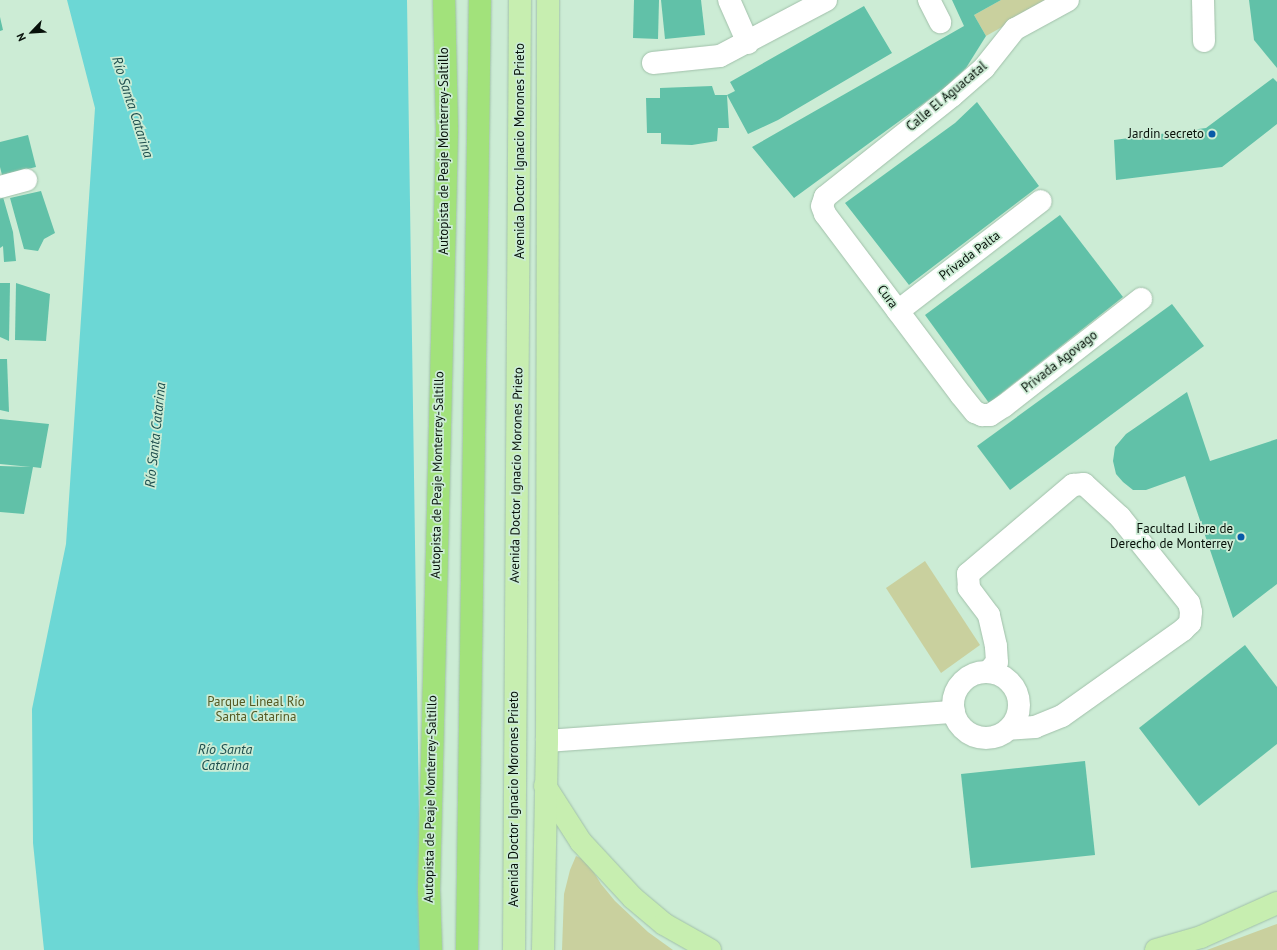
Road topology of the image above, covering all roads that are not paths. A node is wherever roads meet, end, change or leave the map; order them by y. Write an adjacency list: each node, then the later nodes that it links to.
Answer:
1 (444, 0): 27 (highway, Autopista de Peaje Monterrey-Saltillo)
2 (480, 0): 28 (highway)
3 (520, 0): 29 (main road, Avenida Doctor Ignacio Morones Prieto)
4 (548, 0): 24 (main road)
5 (729, 0): 12 (street)
6 (826, 0): 12 (street)
7 (929, 0): 10 (street)
8 (1068, 0): 15 (street, Calle El Aguacatal)
9 (1203, 0): 11 (street)
10 (940, 22)
11 (1204, 41)
12 (748, 43): 13 (street)
13 (653, 63)
14 (26, 180): 16 (street)
15 (842, 182): 19 (street, Cura)
16 (0, 187)
17 (1041, 201): 19 (street, Privada Palta)
18 (1141, 298): 20 (street, Privada Agovago)
19 (898, 311): 20 (street, Cura)
20 (975, 412)
21 (988, 672): 22 (street); 23 (street); 23 (street)
22 (954, 712): 23 (street); 24 (street)
23 (1009, 729)
24 (547, 741): 25 (main road)
25 (545, 786): 30 (main road); 31 (main road)
26 (1277, 903): 32 (main road)
27 (431, 950)
28 (467, 950)
29 (514, 950)
30 (543, 950)
31 (710, 950)
32 (1156, 950)

